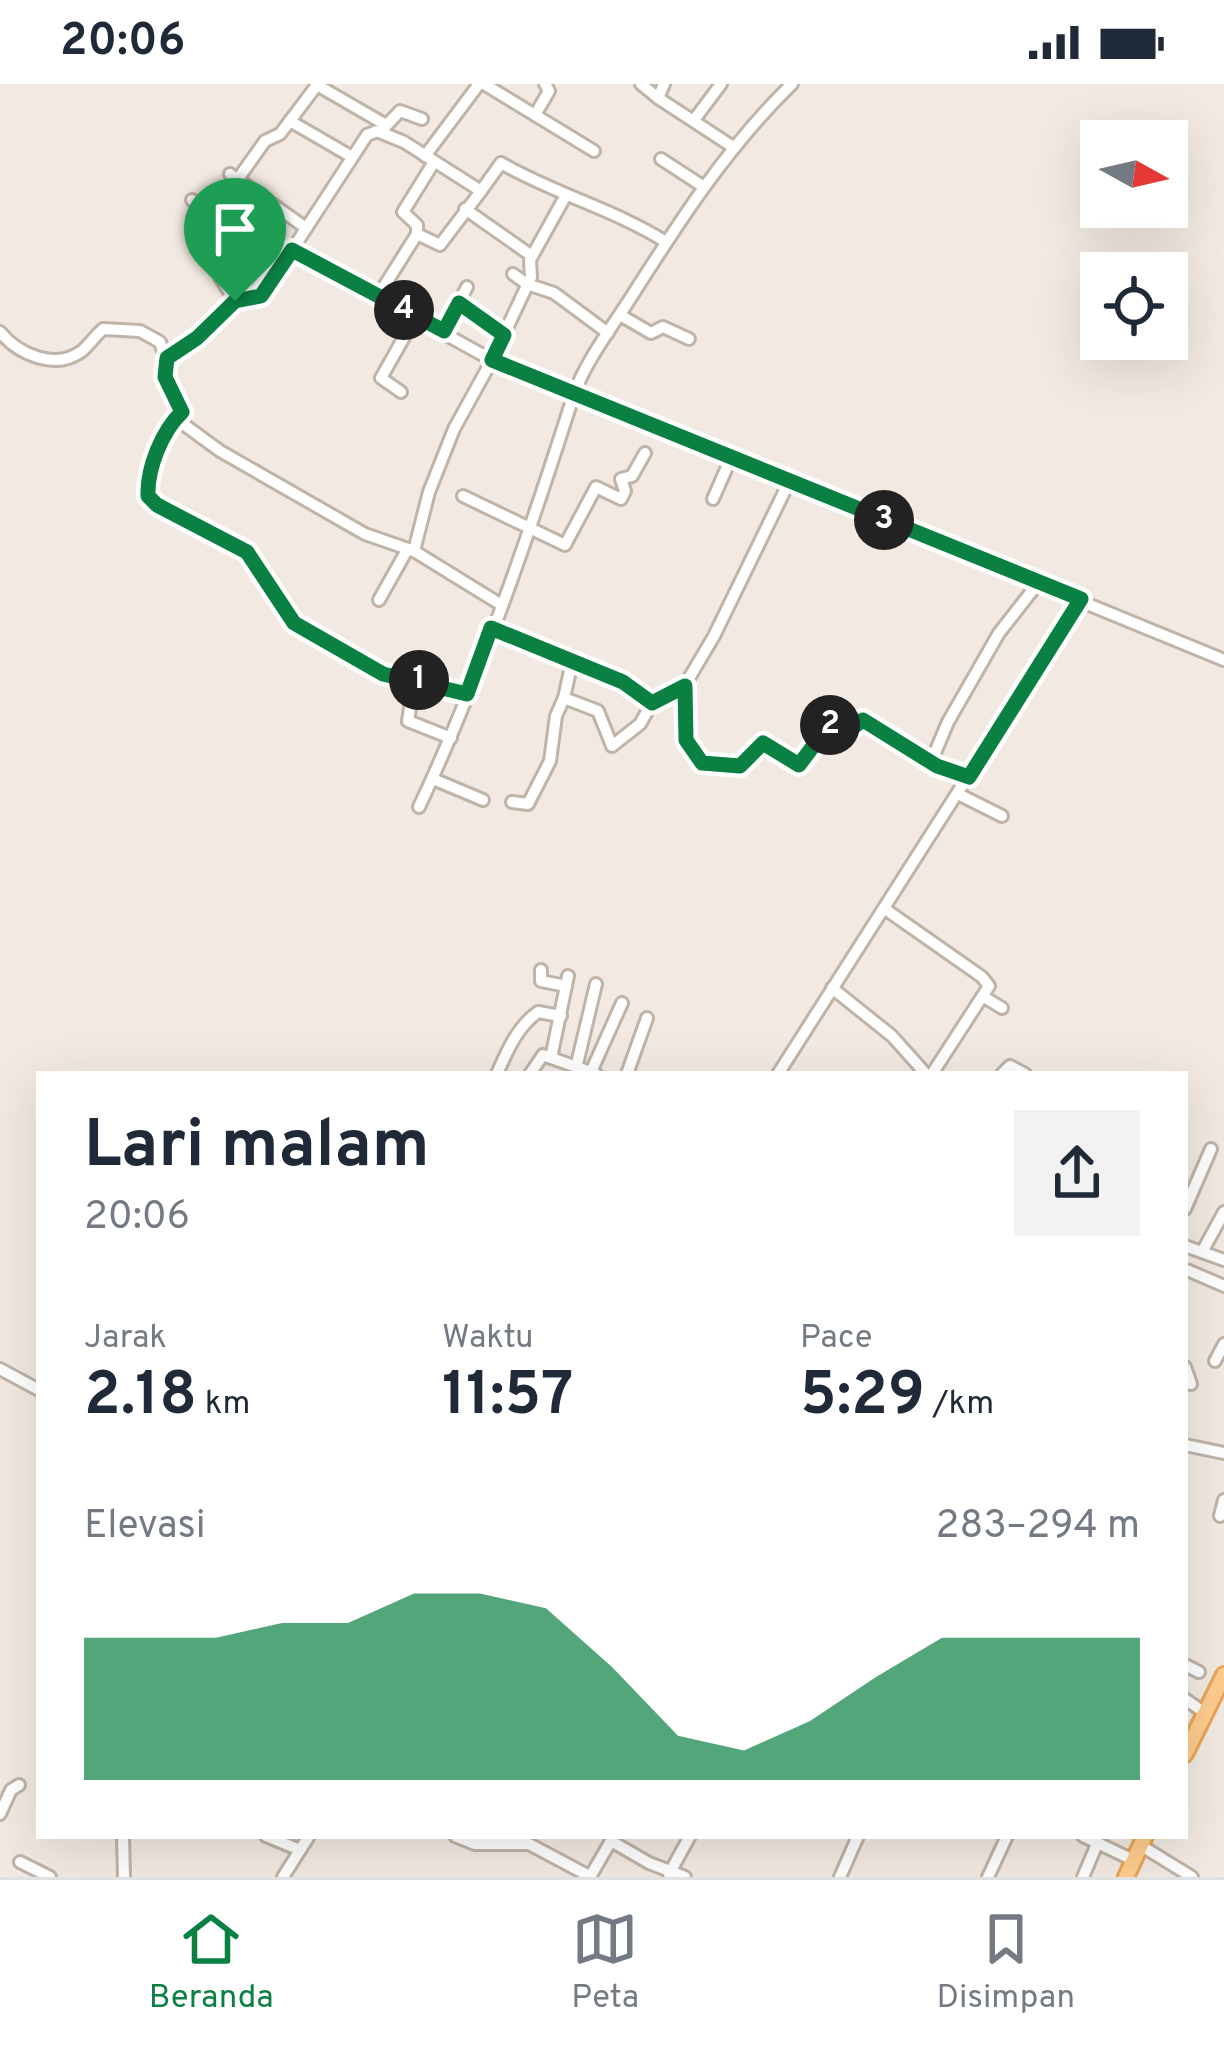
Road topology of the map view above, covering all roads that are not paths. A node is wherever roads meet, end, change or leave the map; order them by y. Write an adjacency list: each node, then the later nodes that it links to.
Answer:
1 (482, 84): 8 (street); 16 (street)
2 (545, 84): 8 (street)
3 (641, 84): 7 (street)
4 (664, 84): 7 (street)
5 (721, 84): 10 (street)
6 (789, 85): 13 (street)
7 (658, 98): 10 (street)
8 (535, 115): 14 (street)
9 (422, 118): 12 (street)
10 (694, 120): 13 (street)
11 (290, 121): 12 (street); 15 (street); 18 (street)
12 (384, 128): 15 (street); 16 (street)
13 (733, 147): 19 (street)
14 (594, 151)
15 (352, 158): 25 (street)
16 (429, 159): 20 (street); 26 (street)
17 (661, 159): 19 (street)
18 (238, 180): 24 (street); 25 (street)
19 (704, 187): 27 (street)
20 (481, 191): 21 (street); 23 (street)
21 (566, 195): 27 (street); 29 (street)
22 (192, 200): 24 (street)
23 (465, 209): 26 (street); 29 (street)
24 (226, 223): 28 (street)
25 (306, 228): 28 (street)
26 (418, 234): 34 (street)
27 (666, 242): 37 (street)
28 (289, 252): 34 (street); 35 (street)
29 (532, 256): 32 (street)
30 (513, 274): 32 (street)
31 (220, 277): 35 (street)
32 (527, 284): 41 (street); 42 (street)
33 (467, 287): 36 (street)
34 (378, 296): 38 (street)
35 (235, 301): 45 (street)
36 (459, 303): 39 (street); 42 (street)
37 (620, 315): 41 (street); 43 (street)
38 (416, 316): 39 (street); 46 (street)
39 (444, 331): 44 (street)
40 (0, 332): 45 (street)
41 (608, 334): 47 (street)
42 (504, 335): 44 (street)
43 (689, 339)
44 (492, 360): 47 (street); 55 (street)
45 (166, 361): 48 (street)
46 (401, 392)
47 (574, 394): 50 (street); 54 (street)
48 (175, 418): 55 (street); 63 (street)
49 (645, 453): 54 (street)
50 (731, 458): 51 (street); 53 (street)
51 (789, 482): 56 (street); 64 (street)
52 (463, 496): 54 (street)
53 (713, 499)
54 (529, 529): 59 (street)
55 (410, 550): 57 (street); 59 (street)
56 (1040, 582): 58 (street); 69 (street)
57 (379, 599)
58 (1081, 599): 61 (street); 70 (street)
59 (500, 604): 60 (street)
60 (491, 628): 62 (street); 65 (street)
61 (1224, 660)
62 (572, 662): 66 (street); 67 (street)
63 (412, 682): 65 (street); 68 (street)
64 (685, 686): 67 (street); 69 (street)
65 (467, 694): 68 (street)
66 (565, 698): 67 (street); 74 (street)
67 (652, 703)
68 (451, 738): 71 (street)
69 (931, 762): 70 (street)
70 (969, 777): 72 (street)
71 (433, 779): 73 (street); 75 (street)
72 (958, 794): 76 (street); 77 (street)
73 (483, 800)
74 (512, 802)
75 (419, 807)
76 (1002, 816)
77 (885, 909): 80 (street); 81 (street)
78 (541, 970): 84 (street)
79 (596, 984): 87 (street)
80 (832, 988): 92 (street); 93 (street)
81 (984, 997): 83 (street); 94 (street)
82 (622, 1004): 90 (street)
83 (1002, 1008)
84 (561, 1016): 86 (street); 88 (street)
85 (647, 1018): 91 (street)
86 (551, 1058): 87 (street); 89 (street)
87 (571, 1069)
88 (498, 1071)
89 (532, 1071)
90 (595, 1071)
91 (628, 1071)
92 (780, 1071)
93 (926, 1071)
94 (931, 1071)
95 (1211, 1149): 96 (street)
96 (1188, 1202)
97 (1224, 1212): 98 (street)
98 (1194, 1249): 99 (street)
99 (1224, 1260)
100 (1188, 1273): 101 (street)
101 (1224, 1286)
102 (1224, 1344): 103 (street)
103 (1216, 1360)
104 (0, 1370): 107 (street)
105 (1188, 1376): 106 (street)
106 (1191, 1384)
107 (36, 1388)
108 (1188, 1446): 109 (street)
109 (1224, 1453)
110 (1224, 1500): 111 (street)
111 (1220, 1516)
112 (1188, 1666): 113 (street)
113 (1199, 1672)
114 (1224, 1675): 115 (main road)
115 (1213, 1709): 116 (main road)
116 (1188, 1749)
117 (19, 1785): 118 (street)
118 (0, 1814)
119 (123, 1839): 135 (street)
120 (273, 1839): 130 (street)
121 (307, 1839): 130 (street)
122 (462, 1839): 133 (street)
123 (613, 1839): 132 (street); 133 (street)
124 (688, 1839): 132 (street)
125 (857, 1839): 138 (street)
126 (1006, 1839): 139 (street)
127 (1088, 1839): 140 (street)
128 (1094, 1839): 129 (street)
129 (1139, 1847): 141 (main road); 142 (street)
130 (300, 1850): 136 (street)
131 (20, 1862): 134 (street)
132 (669, 1874): 137 (street)
133 (585, 1876)
134 (50, 1877)
135 (124, 1877)
136 (283, 1877)
137 (685, 1877)
138 (840, 1877)
139 (988, 1877)
140 (1083, 1877)
141 (1126, 1877)
142 (1192, 1877)

